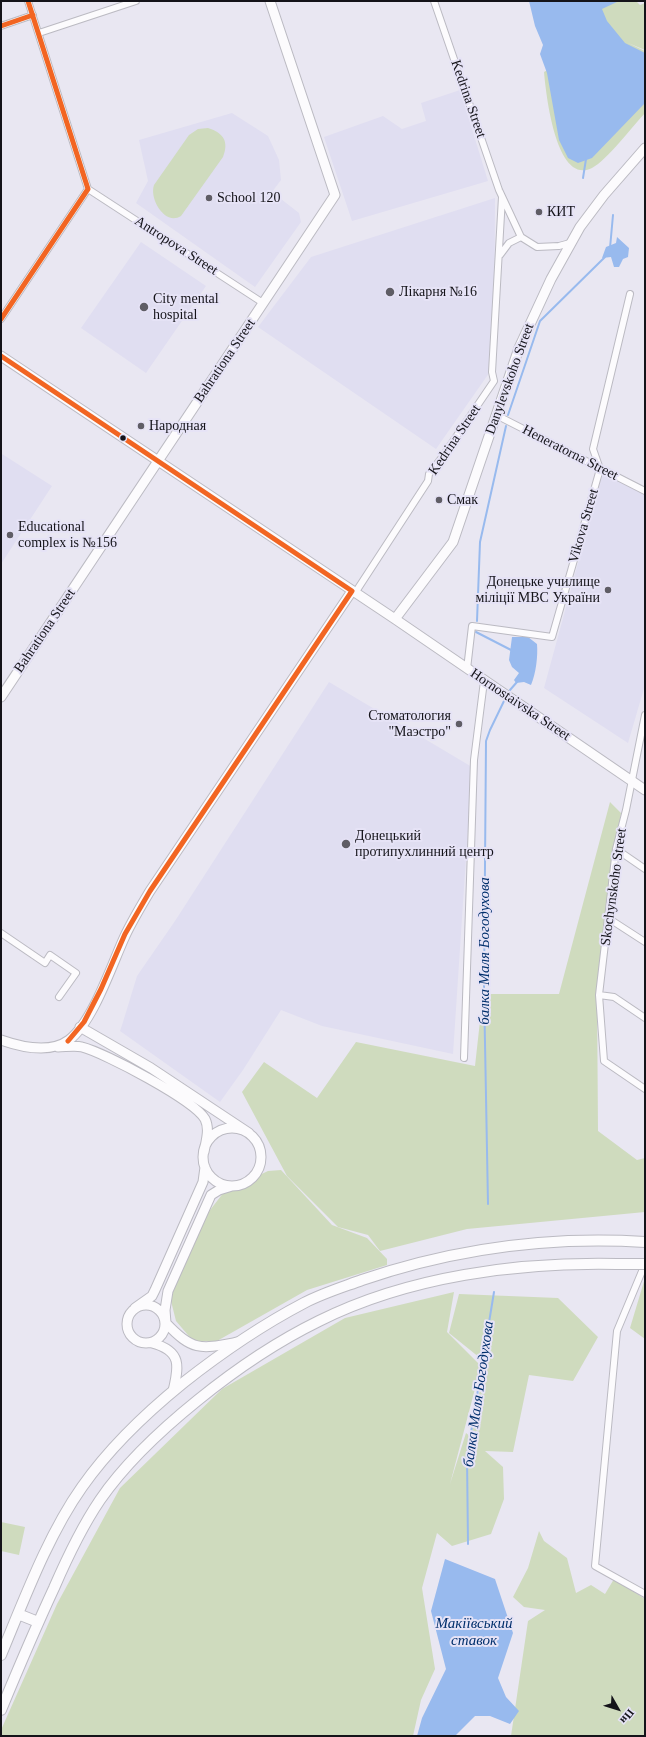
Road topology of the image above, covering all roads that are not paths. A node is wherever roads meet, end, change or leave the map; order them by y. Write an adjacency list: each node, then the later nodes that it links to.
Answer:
1 (28, 1): 5 (street)
2 (136, 1): 7 (street)
3 (270, 1): 15 (street, Bahrationa Street)
4 (434, 1): 10 (street, Kedrina Street)
5 (33, 15): 6 (street); 7 (street)
6 (1, 26)
7 (39, 33): 9 (street)
8 (645, 148): 12 (street, Danylevskoho Street)
9 (88, 189): 15 (street, Antropova Street); 16 (street)
10 (502, 197): 11 (street, Kedrina Street); 13 (street, Kedrina Street)
11 (521, 237): 12 (street); 13 (street)
12 (570, 243): 18 (street, Danylevskoho Street)
13 (499, 257): 22 (street, Kedrina Street)
14 (630, 294): 20 (street)
15 (263, 303): 19 (street, Bahrationa Street)
16 (1, 319)
17 (1, 356): 19 (street, Hornostaivska Street)
18 (496, 415): 20 (street, Heneratorna Street); 23 (street, Danylevskoho Street)
19 (158, 461): 22 (street, Hornostaivska Street); 26 (street, Bahrationa Street)
20 (600, 469): 21 (street, Heneratorna Street); 24 (street, Vikova Street)
21 (645, 491)
22 (353, 592): 23 (street, Hornostaivska Street); 38 (street)
23 (394, 620): 24 (street, Hornostaivska Street)
24 (467, 669): 25 (street, Hornostaivska Street)
25 (484, 681): 28 (street, Hornostaivska Street); 41 (street)
26 (1, 697)
27 (645, 715): 28 (street, Skochynskoho Street)
28 (632, 781): 29 (street, Hornostaivska Street); 30 (street, Skochynskoho Street)
29 (645, 790)
30 (616, 849): 31 (street); 32 (street, Skochynskoho Street)
31 (645, 869)
32 (608, 918): 34 (street); 35 (street, Skochynskoho Street)
33 (1, 933): 36 (street)
34 (645, 942)
35 (599, 995): 37 (street); 42 (street, Skochynskoho Street)
36 (59, 997)
37 (645, 1018)
38 (80, 1027): 40 (street); 43 (street)
39 (1, 1040): 40 (street)
40 (49, 1048): 44 (street)
41 (464, 1058)
42 (645, 1089)
43 (249, 1133): 44 (street); 46 (street)
44 (204, 1152): 45 (street)
45 (205, 1166): 46 (street); 49 (street)
46 (232, 1186): 50 (street)
47 (645, 1242): 51 (main road)
48 (645, 1264): 54 (street); 56 (main road, bridge)
49 (135, 1308): 50 (street); 52 (street)
50 (166, 1323): 51 (street); 52 (street)
51 (240, 1341): 53 (main road)
52 (152, 1343): 53 (street)
53 (173, 1391): 55 (main road)
54 (645, 1594)
55 (18, 1614): 56 (main road); 57 (main road)
56 (38, 1622): 58 (main road)
57 (1, 1655)
58 (1, 1710)

